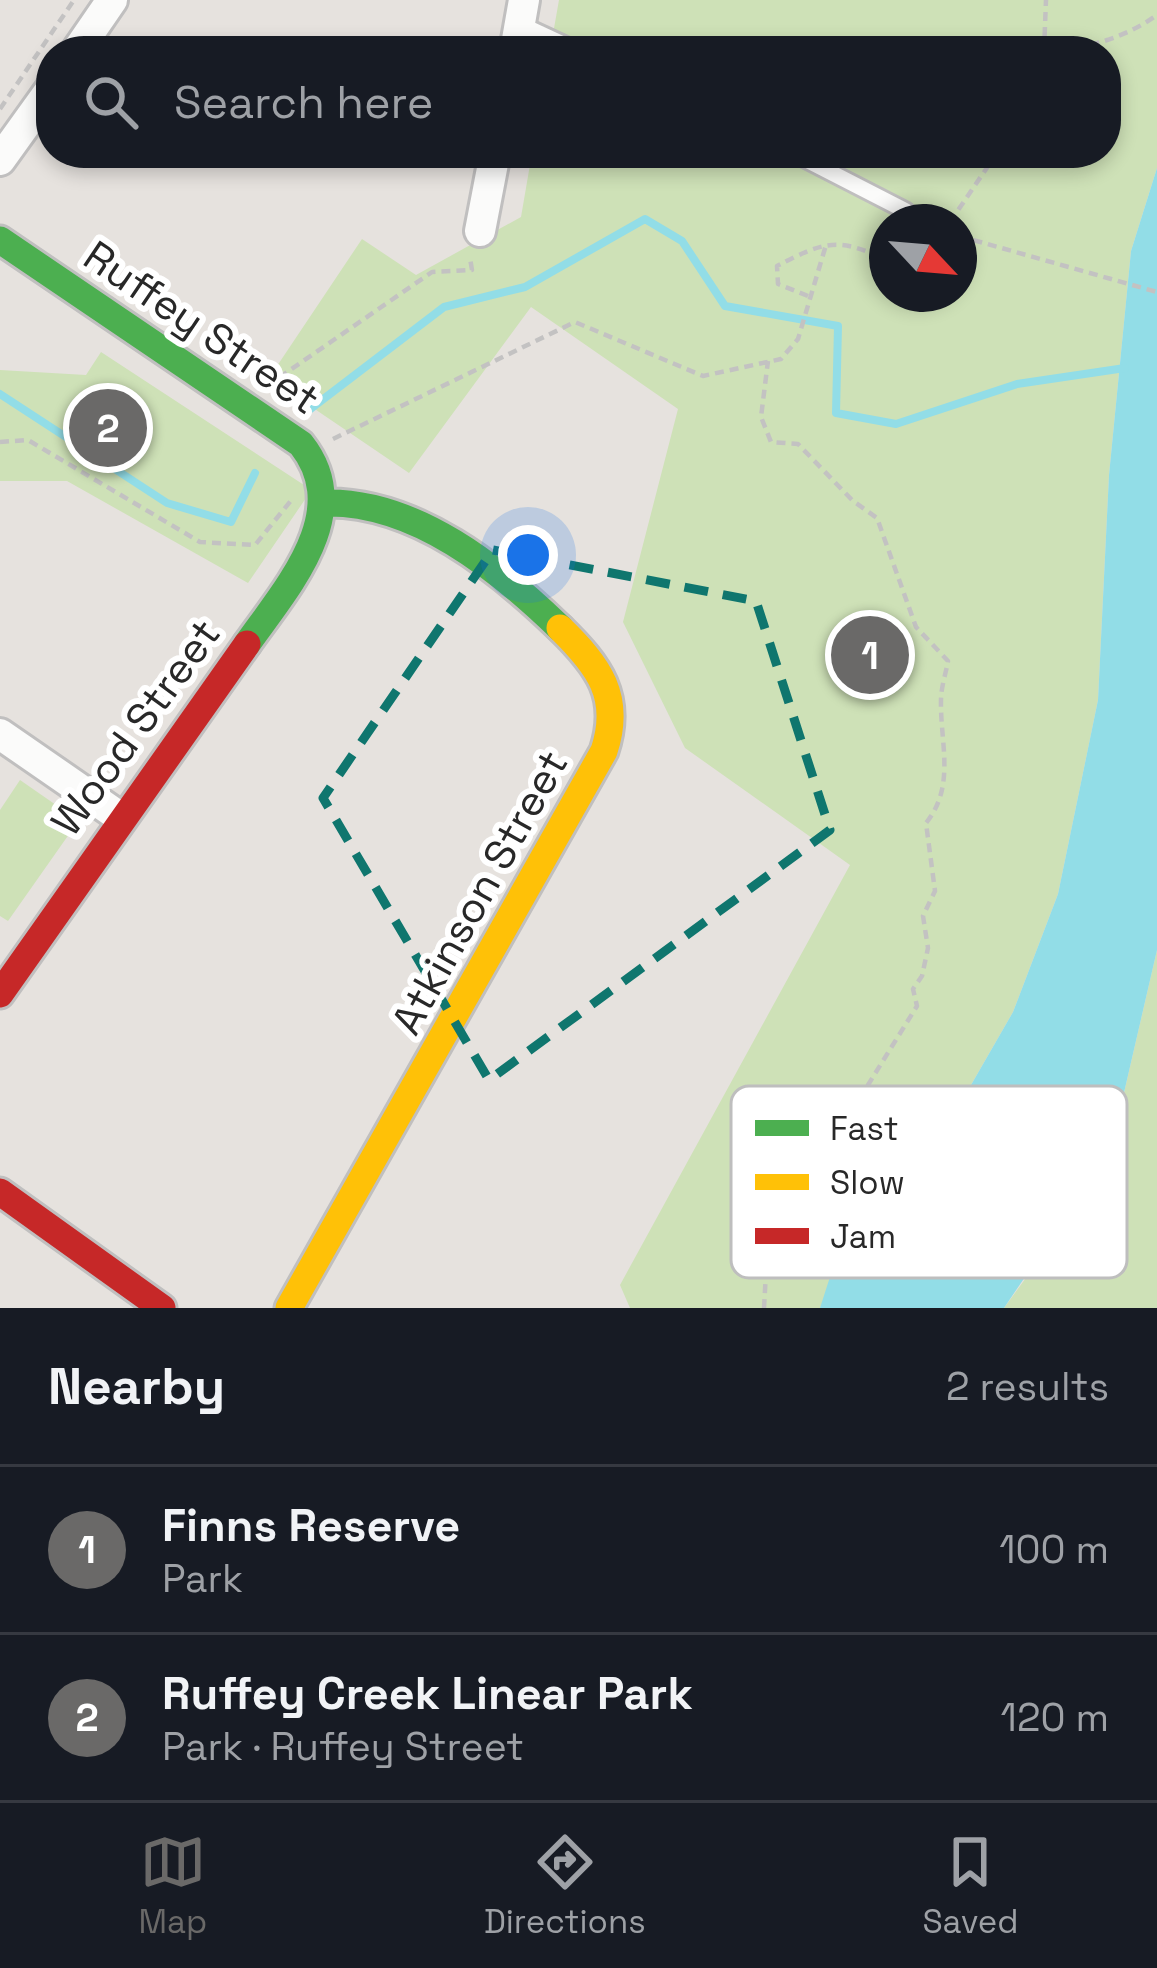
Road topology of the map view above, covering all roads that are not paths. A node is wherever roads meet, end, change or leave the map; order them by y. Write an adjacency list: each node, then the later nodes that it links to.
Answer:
1 (112, 0): 2 (street)
2 (87, 36)
3 (36, 111): 4 (street)
4 (4, 159)
5 (492, 168): 8 (street)
6 (822, 168): 7 (lane)
7 (892, 204)
8 (480, 231)
9 (0, 240): 10 (street, Ruffey Street)
10 (327, 503): 12 (street, Wood Street); 16 (street, Atkinson Street)
11 (0, 734): 12 (street)
12 (120, 817): 13 (street, Wood Street)
13 (0, 994)
14 (0, 1192): 15 (street)
15 (162, 1308)
16 (290, 1308)

